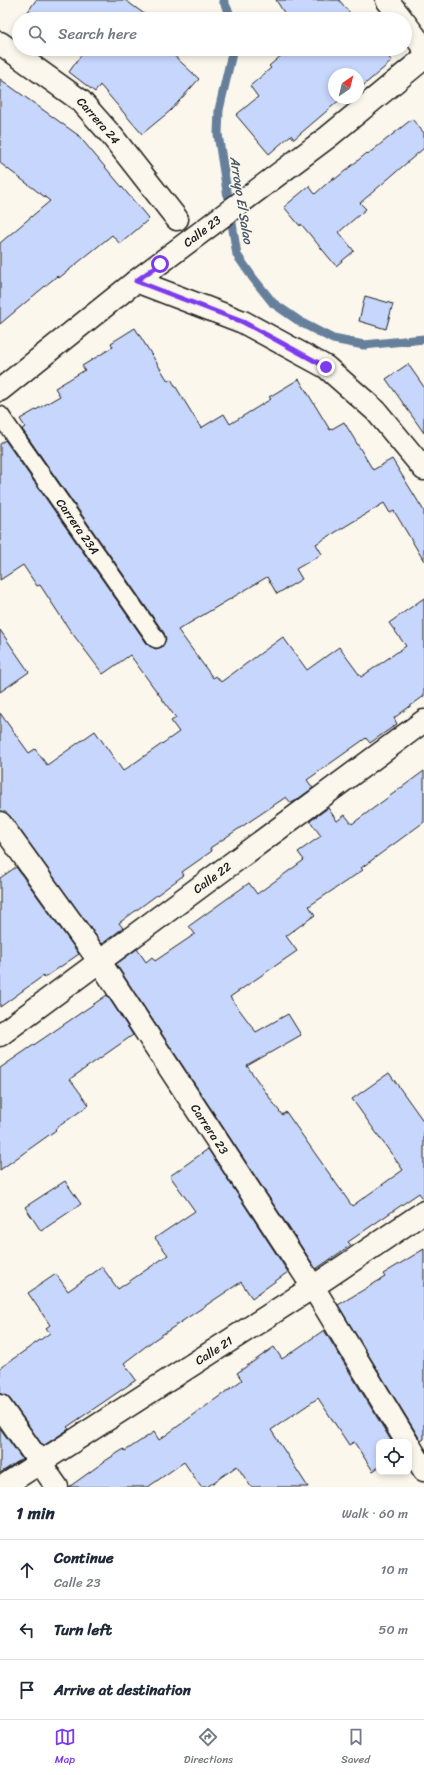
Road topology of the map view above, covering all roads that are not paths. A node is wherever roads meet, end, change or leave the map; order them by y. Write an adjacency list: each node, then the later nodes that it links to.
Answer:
1 (387, 0): 2 (street)
2 (396, 12)
3 (412, 32): 5 (street)
4 (0, 43): 6 (street, Carrera 24)
5 (424, 48)
6 (12, 52)
7 (18, 56): 9 (street, Carrera 24)
8 (424, 58): 10 (street, Calle 23)
9 (177, 219)
10 (136, 281): 11 (street, Calle 23); 13 (street)
11 (0, 390)
12 (0, 414): 14 (lane, Carrera 23A)
13 (424, 469)
14 (156, 639)
15 (424, 721): 17 (street, Calle 22)
16 (0, 823): 17 (street, Carrera 23)
17 (100, 962): 18 (street, Calle 22); 20 (street, Carrera 23)
18 (0, 1035)
19 (424, 1212): 20 (street, Calle 21)
20 (313, 1287): 22 (street, Carrera 23); 24 (street, Calle 21)
21 (0, 1406): 24 (street)
22 (405, 1439)
23 (412, 1450): 25 (street)
24 (40, 1462): 26 (street, Calle 21); 27 (street)
25 (424, 1470)
26 (2, 1487)
27 (57, 1487)

